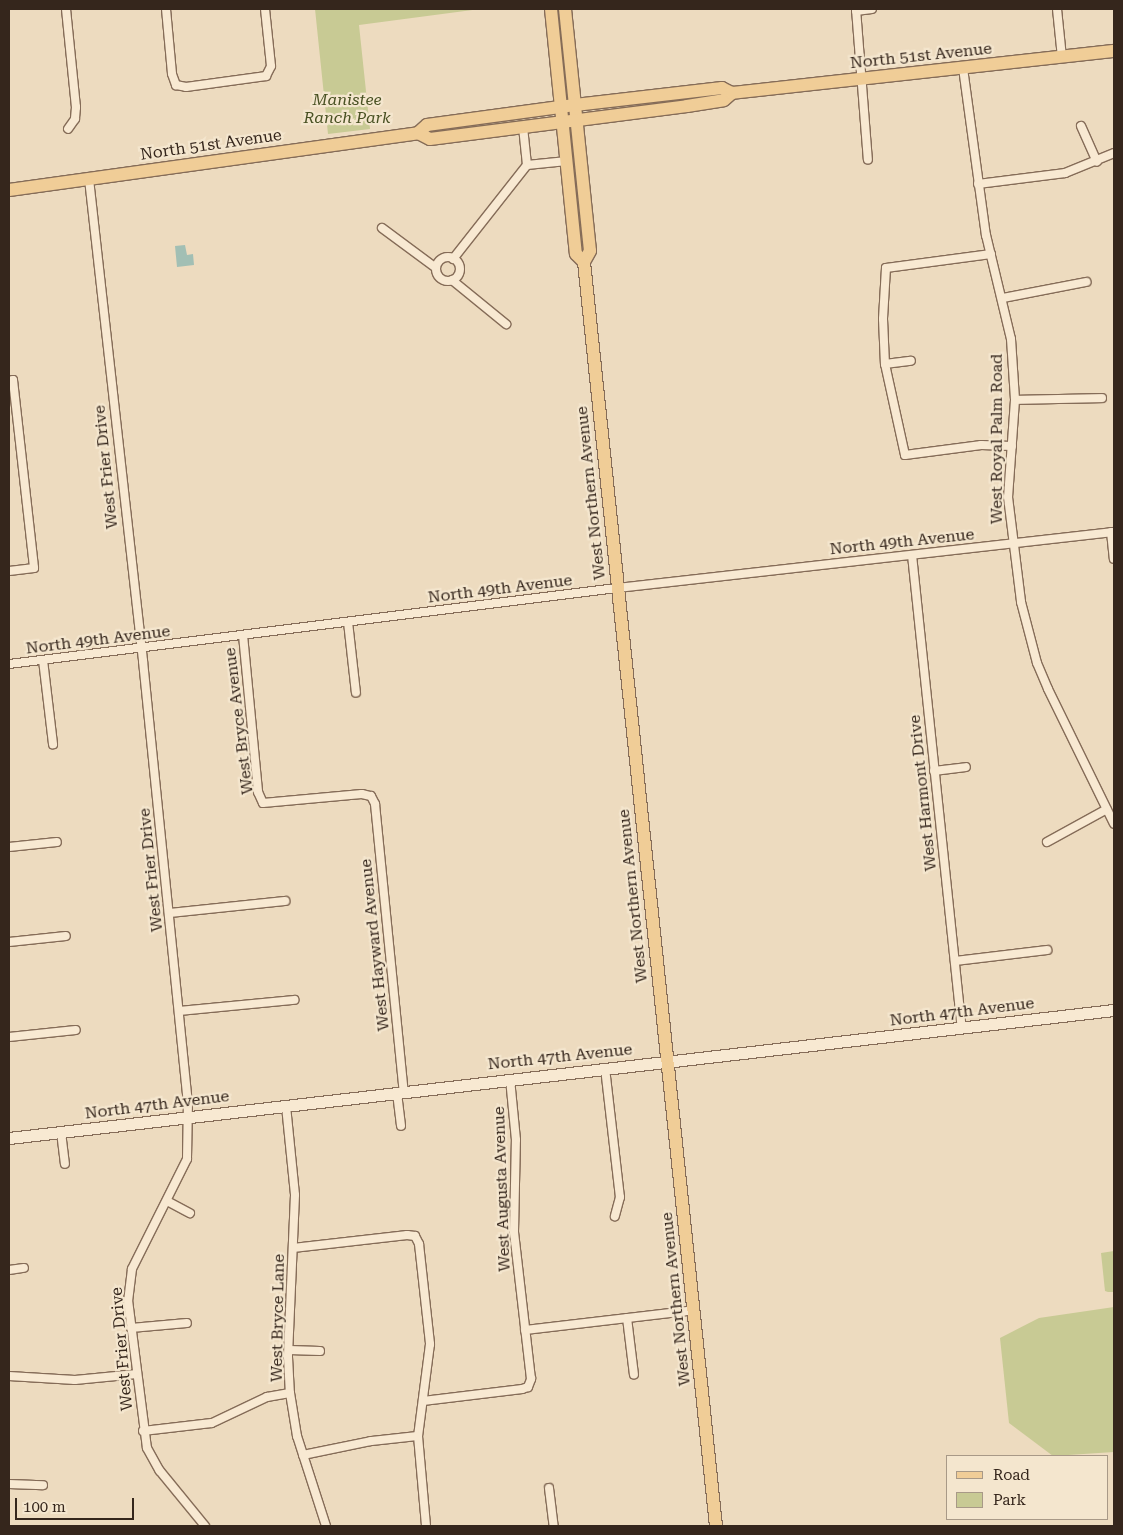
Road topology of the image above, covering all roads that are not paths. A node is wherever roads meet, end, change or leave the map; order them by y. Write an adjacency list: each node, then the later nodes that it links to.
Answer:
1 (66, 9): 20 (street)
2 (166, 9): 3 (street)
3 (265, 9)
4 (551, 9): 15 (main road, West Northern Avenue)
5 (565, 9): 14 (main road, West Northern Avenue)
6 (872, 9): 8 (street)
7 (1057, 9): 10 (street)
8 (856, 10): 12 (street)
9 (1114, 51): 10 (main road, North 51st Avenue)
10 (1062, 57): 11 (main road, North 51st Avenue)
11 (963, 68): 12 (main road, North 51st Avenue); 28 (street, West Royal Palm Road)
12 (863, 79): 13 (main road, North 51st Avenue); 23 (street)
13 (732, 93): 14 (main road, North 51st Avenue); 16 (main road, North 51st Avenue)
14 (575, 105): 15 (main road, North 51st Avenue); 16 (main road, West Northern Avenue)
15 (561, 107): 17 (main road, West Northern Avenue); 21 (main road, North 51st Avenue)
16 (576, 119): 17 (main road, North 51st Avenue); 33 (main road, West Northern Avenue)
17 (562, 121): 18 (main road, North 51st Avenue); 24 (main road, West Northern Avenue)
18 (523, 126): 21 (main road, North 51st Avenue); 26 (street)
19 (1081, 126): 25 (street)
20 (68, 130)
21 (418, 133): 27 (main road, North 51st Avenue)
22 (1114, 153): 25 (street)
23 (868, 160)
24 (567, 161): 26 (street); 33 (main road, West Northern Avenue)
25 (1097, 162): 28 (street)
26 (527, 165): 32 (street)
27 (89, 178): 29 (main road, North 51st Avenue); 53 (street, West Frier Drive)
28 (978, 184): 31 (street, West Royal Palm Road)
29 (9, 190)
30 (382, 228): 34 (street)
31 (991, 254): 37 (street, West Royal Palm Road); 40 (street)
32 (453, 259): 34 (street); 35 (street)
33 (584, 262): 50 (main road, West Northern Avenue)
34 (436, 268): 35 (street)
35 (452, 280): 38 (street)
36 (1086, 282): 37 (street)
37 (1003, 298): 43 (street, West Royal Palm Road)
38 (506, 324)
39 (911, 361): 40 (street)
40 (885, 364): 44 (street)
41 (11, 381): 49 (street)
42 (1102, 398): 43 (street)
43 (1015, 400): 44 (street, West Royal Palm Road)
44 (1012, 446): 46 (street, West Royal Palm Road)
45 (1113, 532): 46 (street, North 49th Avenue); 48 (street)
46 (1012, 543): 47 (street, North 49th Avenue); 61 (street, West Royal Palm Road)
47 (912, 555): 50 (street, North 49th Avenue); 59 (street, West Harmont Drive)
48 (1114, 559)
49 (9, 571)
50 (617, 588): 51 (street, North 49th Avenue); 78 (main road, West Northern Avenue)
51 (348, 622): 52 (street, North 49th Avenue); 56 (street)
52 (243, 635): 53 (street, North 49th Avenue); 60 (street, West Bryce Avenue)
53 (141, 648): 54 (street, North 49th Avenue); 67 (street, West Frier Drive)
54 (43, 660): 55 (street, North 49th Avenue); 57 (street)
55 (9, 664)
56 (356, 693)
57 (53, 744)
58 (966, 767): 59 (street)
59 (934, 771): 71 (street, West Harmont Drive)
60 (371, 796): 81 (street, West Hayward Avenue)
61 (1107, 809): 62 (street, West Royal Palm Road); 64 (street)
62 (1114, 824)
63 (57, 842): 65 (street)
64 (1046, 842)
65 (9, 847)
66 (284, 901): 67 (street)
67 (169, 913): 74 (street, West Frier Drive)
68 (66, 936): 69 (street)
69 (9, 942)
70 (1048, 950): 71 (street)
71 (955, 961): 75 (street, West Harmont Drive)
72 (294, 1000): 74 (street)
73 (1114, 1010): 75 (street, North 47th Avenue)
74 (179, 1011): 83 (street, West Frier Drive)
75 (962, 1028): 78 (street, North 47th Avenue)
76 (76, 1030): 77 (street)
77 (9, 1037)
78 (666, 1061): 79 (street, North 47th Avenue); 94 (main road, West Northern Avenue)
79 (605, 1068): 80 (street, North 47th Avenue); 90 (street)
80 (510, 1079): 81 (street, North 47th Avenue); 98 (street, West Augusta Avenue)
81 (401, 1092): 82 (street, North 47th Avenue); 84 (street, West Hayward Avenue)
82 (286, 1106): 83 (street, North 47th Avenue); 91 (street, West Bryce Lane)
83 (188, 1117): 85 (street, North 47th Avenue); 88 (street, West Frier Drive)
84 (401, 1126)
85 (62, 1132): 86 (street, North 47th Avenue); 87 (street)
86 (9, 1138)
87 (65, 1164)
88 (167, 1201): 89 (street); 97 (street, West Frier Drive)
89 (190, 1213)
90 (615, 1216)
91 (293, 1248): 99 (street, West Bryce Lane); 105 (street)
92 (24, 1268): 93 (street)
93 (9, 1270)
94 (694, 1310): 95 (street); 116 (main road, West Northern Avenue)
95 (627, 1318): 98 (street); 102 (street)
96 (187, 1323): 97 (street)
97 (132, 1328): 101 (street, West Frier Drive)
98 (524, 1330): 105 (street, West Augusta Avenue)
99 (289, 1350): 100 (street); 104 (street, West Bryce Lane)
100 (320, 1351)
101 (137, 1374): 103 (street); 106 (street, West Frier Drive)
102 (634, 1375)
103 (9, 1376)
104 (290, 1393): 106 (street); 108 (street, West Bryce Lane)
105 (423, 1401): 107 (street)
106 (144, 1431): 112 (street, West Frier Drive)
107 (418, 1436): 108 (street); 114 (street)
108 (303, 1455): 113 (street, West Bryce Lane)
109 (9, 1484): 110 (street)
110 (42, 1484)
111 (550, 1488): 115 (street)
112 (205, 1526)
113 (326, 1526)
114 (426, 1526)
115 (554, 1526)
116 (716, 1526)

